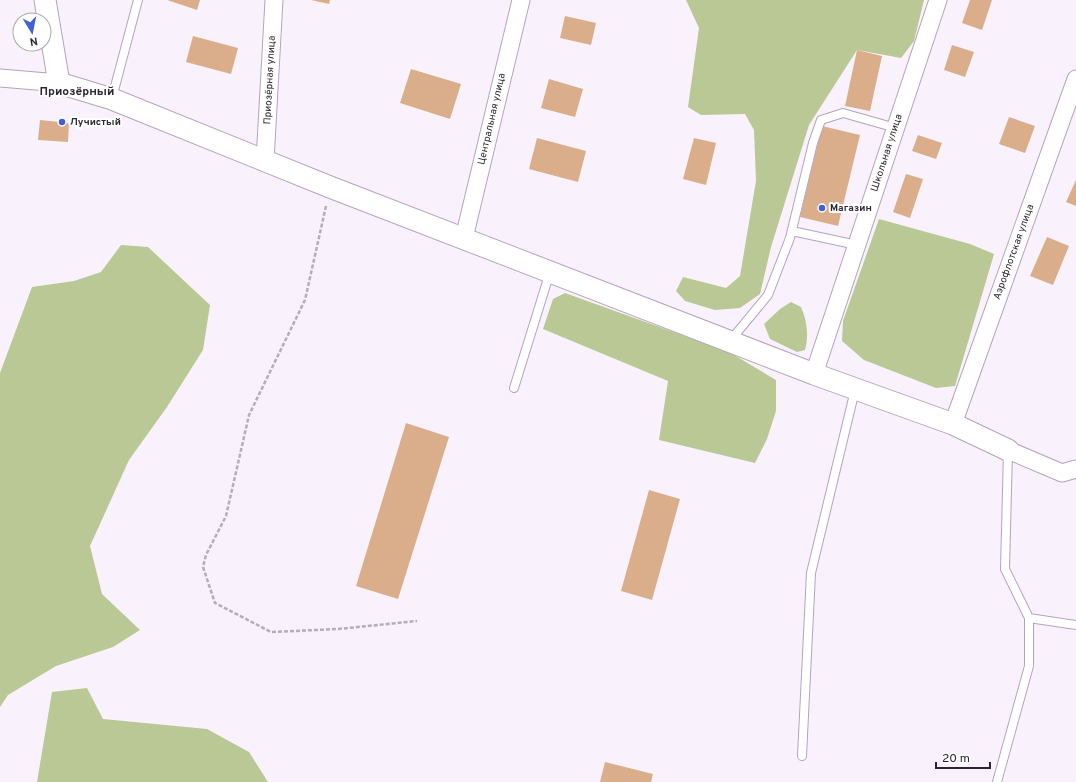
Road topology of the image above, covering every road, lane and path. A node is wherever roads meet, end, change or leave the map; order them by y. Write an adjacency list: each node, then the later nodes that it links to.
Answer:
1 (45, 0): 8 (street)
2 (138, 0): 9 (lane)
3 (274, 0): 11 (street, Приозёрная улица)
4 (520, 0): 14 (street, Центральная улица)
5 (938, 0): 10 (street, Школьная улица)
6 (1076, 79): 21 (street, Аэрофлотская улица)
7 (2, 81): 8 (street)
8 (59, 83): 9 (street)
9 (112, 99): 11 (street)
10 (896, 128): 13 (lane); 15 (street, Школьная улица)
11 (265, 161): 12 (street)
12 (330, 187): 14 (street); 25 (path)
13 (792, 231): 15 (lane); 17 (lane)
14 (464, 238): 16 (street)
15 (857, 245): 18 (street, Школьная улица)
16 (550, 271): 17 (street); 19 (lane)
17 (730, 342): 18 (street)
18 (814, 374): 20 (street)
19 (514, 388)
20 (855, 389): 21 (street); 27 (lane)
21 (953, 424): 22 (street)
22 (1008, 450): 23 (street); 24 (lane)
23 (1076, 469)
24 (1029, 618): 26 (lane); 28 (lane)
25 (417, 621)
26 (1076, 625)
27 (802, 756)
28 (997, 782)

